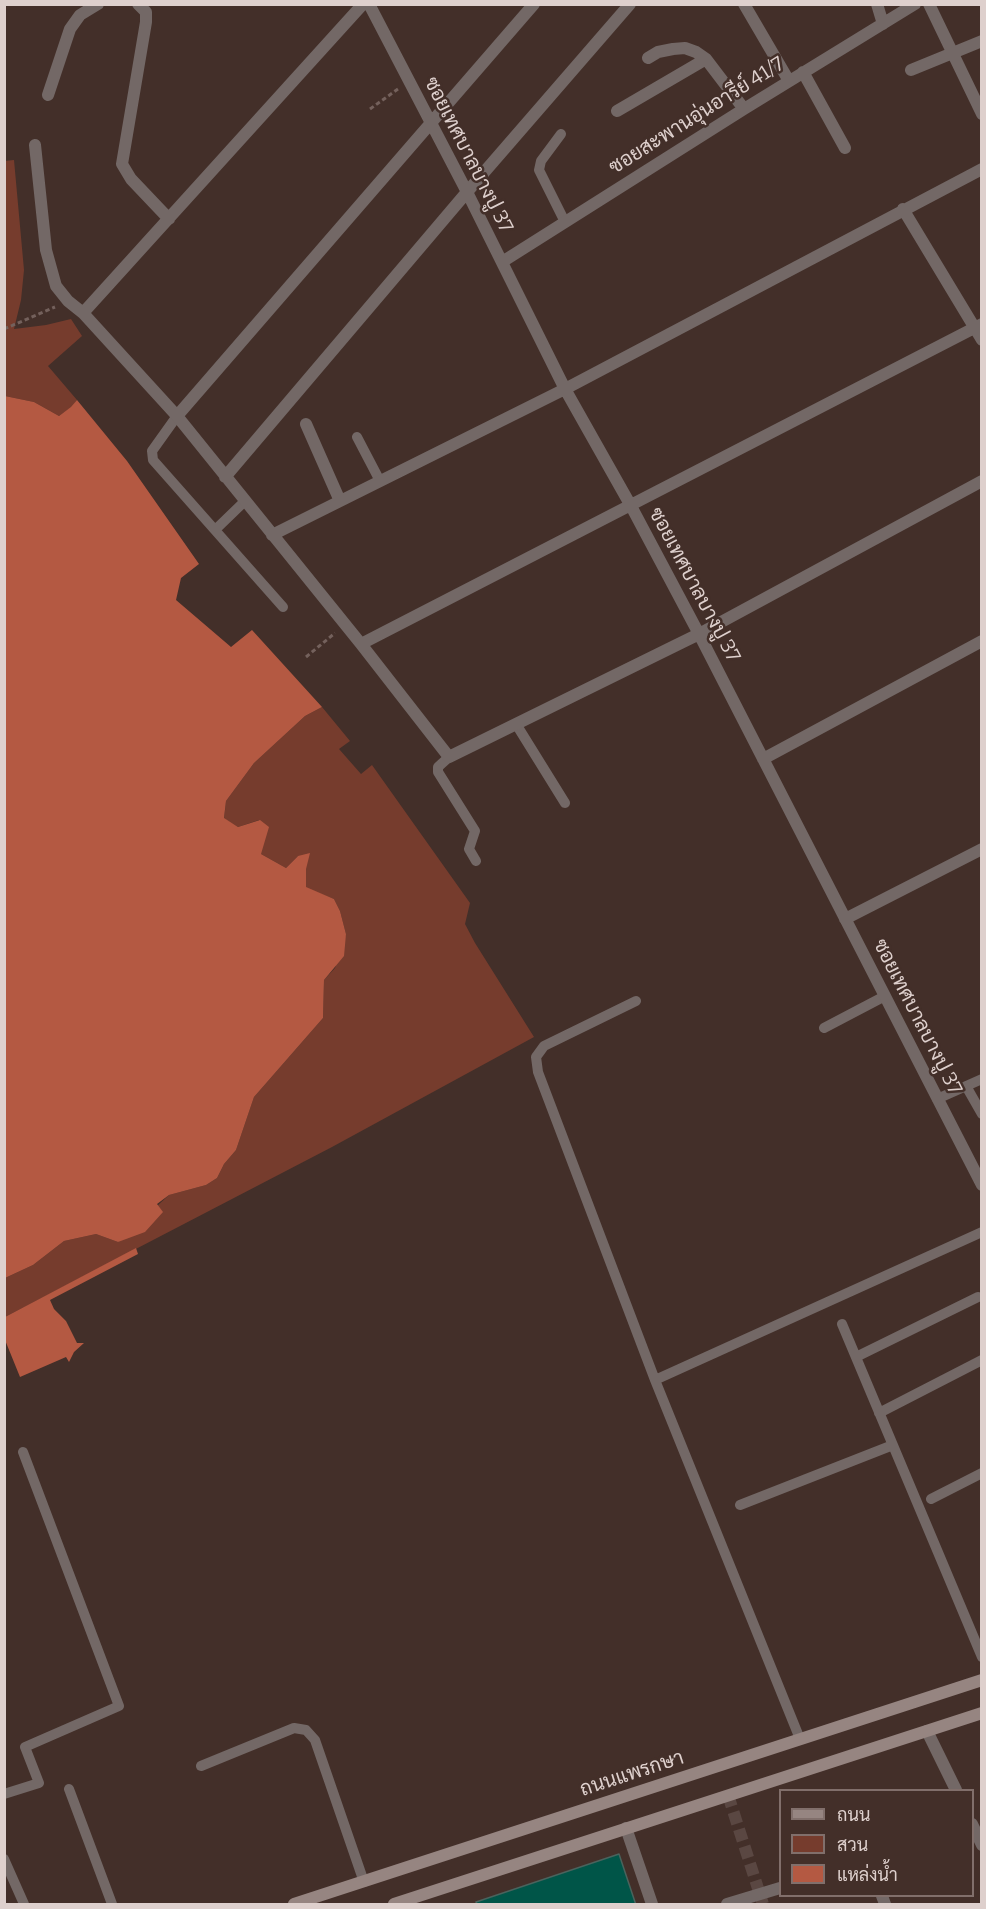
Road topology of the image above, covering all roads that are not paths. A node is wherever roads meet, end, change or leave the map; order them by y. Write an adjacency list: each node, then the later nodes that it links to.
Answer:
1 (98, 4): 19 (street)
2 (138, 4): 30 (street)
3 (363, 4): 30 (street)
4 (369, 4): 23 (street, ซอยเทศบาลบางปู 37)
5 (534, 4): 23 (street)
6 (630, 4): 28 (street)
7 (744, 4): 18 (street)
8 (877, 4): 11 (street)
9 (915, 4): 11 (street, ซอยสะพานอุ่นอารีย์ 41/7)
10 (929, 4): 13 (street)
11 (883, 24): 17 (street, ซอยสะพานอุ่นอารีย์ 41/7)
12 (981, 42): 13 (street)
13 (953, 53): 16 (street); 22 (street)
14 (648, 58): 15 (street)
15 (706, 59): 20 (street); 21 (street)
16 (911, 70)
17 (803, 72): 18 (street, ซอยสะพานอุ่นอารีย์ 41/7); 26 (street)
18 (789, 81): 20 (street, ซอยสะพานอุ่นอารีย์ 41/7)
19 (48, 95)
20 (744, 109): 31 (street, ซอยสะพานอุ่นอารีย์ 41/7)
21 (617, 111)
22 (981, 114)
23 (430, 123): 28 (street, ซอยเทศบาลบางปู 37); 37 (street)
24 (561, 134): 31 (lane)
25 (35, 145): 33 (street)
26 (845, 148)
27 (981, 169): 29 (street)
28 (467, 192): 32 (street, ซอยเทศบาลบางปู 37); 40 (street)
29 (903, 209): 34 (street); 36 (street)
30 (169, 219): 33 (street)
31 (565, 222): 32 (street, ซอยสะพานอุ่นอารีย์ 41/7)
32 (502, 262): 36 (street, ซอยเทศบาลบางปู 37)
33 (83, 313): 37 (street)
34 (978, 326): 35 (street); 45 (street)
35 (981, 340)
36 (565, 389): 41 (street); 45 (street, ซอยเทศบาลบางปู 37)
37 (177, 417): 40 (street); 46 (lane)
38 (306, 424): 44 (street)
39 (357, 437): 41 (lane)
40 (225, 477): 43 (street)
41 (380, 481): 44 (street)
42 (981, 482): 49 (street)
43 (244, 501): 46 (lane); 47 (street)
44 (340, 501): 47 (street)
45 (631, 506): 49 (street, ซอยเทศบาลบางปู 37); 51 (street)
46 (215, 530): 48 (lane)
47 (272, 535): 51 (street)
48 (283, 607)
49 (699, 634): 52 (street); 54 (street, ซอยเทศบาลบางปู 37)
50 (981, 641): 54 (street)
51 (361, 644): 53 (street)
52 (516, 724): 53 (street); 55 (lane)
53 (449, 757): 57 (lane)
54 (763, 759): 58 (street, ซอยเทศบาลบางปู 37)
55 (565, 803)
56 (981, 849): 58 (street)
57 (476, 861)
58 (845, 920): 59 (street, ซอยเทศบาลบางปู 37)
59 (885, 996): 61 (lane); 64 (street, ซอยเทศบาลบางปู 37)
60 (636, 1001): 72 (lane)
61 (824, 1028)
62 (981, 1079): 63 (lane)
63 (966, 1086): 64 (lane); 65 (lane)
64 (937, 1099): 66 (street, ซอยเทศบาลบางปู 37)
65 (981, 1114)
66 (981, 1185)
67 (981, 1232): 72 (lane)
68 (978, 1297): 70 (lane)
69 (842, 1324): 70 (lane)
70 (856, 1357): 73 (lane)
71 (981, 1360): 73 (lane)
72 (655, 1380): 83 (lane)
73 (879, 1413): 74 (lane)
74 (893, 1445): 78 (lane); 79 (lane)
75 (23, 1452): 87 (lane)
76 (981, 1473): 77 (lane)
77 (931, 1499)
78 (740, 1505)
79 (981, 1657)
80 (981, 1680): 83 (main road, ถนนแพรกษา)
81 (981, 1713): 82 (main road)
82 (927, 1731): 86 (street); 88 (main road)
83 (800, 1739): 92 (main road, ถนนแพรกษา)
84 (201, 1766): 92 (lane)
85 (69, 1789): 95 (lane)
86 (955, 1789)
87 (4, 1794)
88 (626, 1828): 97 (main road); 98 (street)
89 (974, 1829): 90 (street)
90 (981, 1845)
91 (4, 1858): 94 (lane)
92 (364, 1882): 96 (main road, ถนนแพรกษา)
93 (779, 1888): 99 (street)
94 (24, 1905)
95 (112, 1905)
96 (294, 1905)
97 (393, 1905)
98 (652, 1905)
99 (727, 1905)

